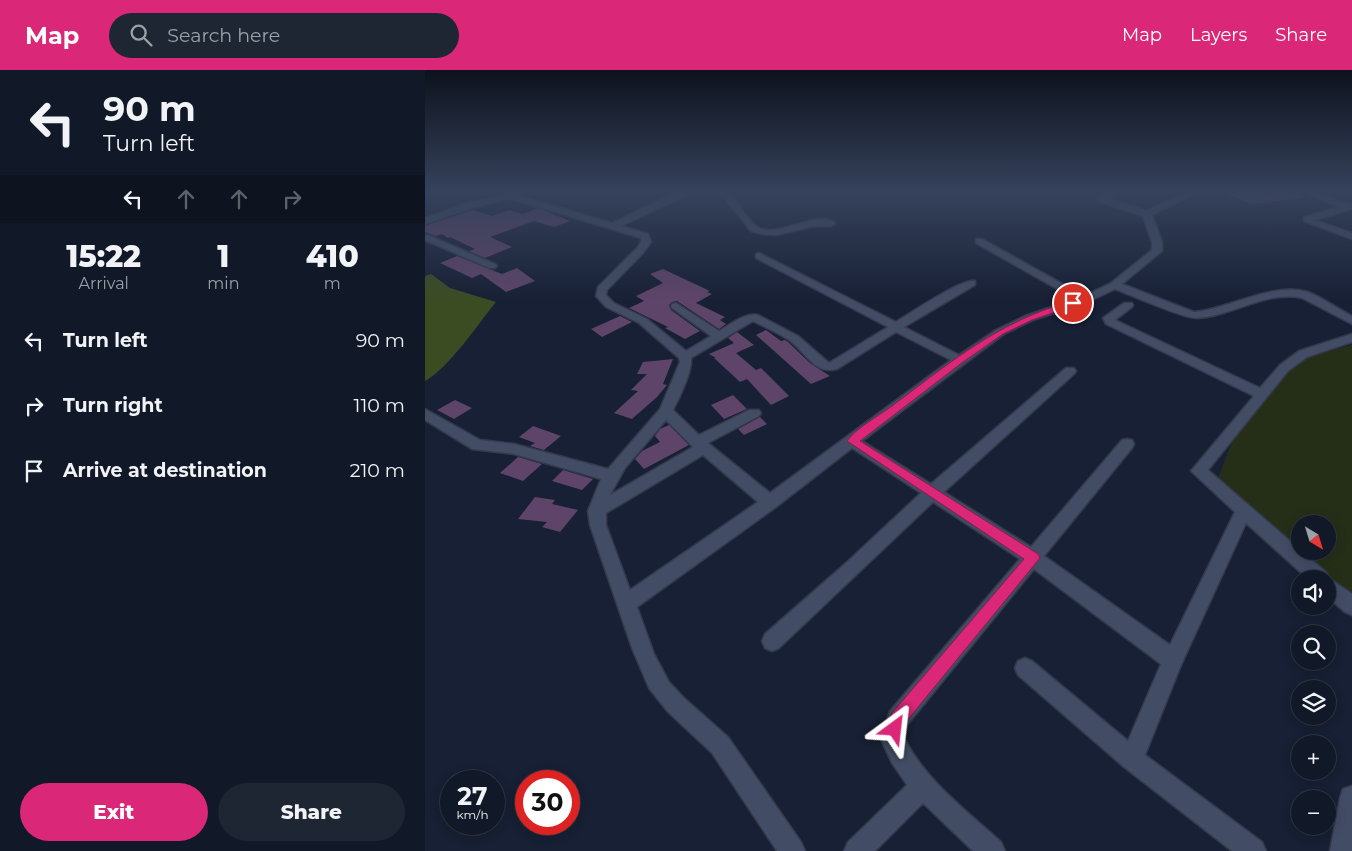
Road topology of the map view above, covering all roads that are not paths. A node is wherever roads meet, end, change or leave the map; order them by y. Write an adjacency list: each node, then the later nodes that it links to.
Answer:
1 (618, 227): 20 (street)
2 (753, 227): 3 (street)
3 (795, 227)
4 (1152, 227): 12 (street)
5 (1325, 227): 6 (street)
6 (1352, 236)
7 (425, 237): 10 (street)
8 (979, 241): 13 (street)
9 (759, 256): 17 (street)
10 (492, 266)
11 (971, 283): 17 (street)
12 (1115, 285): 13 (street); 16 (street)
13 (1084, 300): 21 (street)
14 (1128, 305): 23 (street)
15 (675, 306): 18 (street)
16 (1351, 319)
17 (894, 327): 18 (street); 21 (street)
18 (718, 336): 20 (street)
19 (1352, 338): 23 (street)
20 (685, 357): 24 (street)
21 (960, 360): 27 (street)
22 (1070, 371): 31 (street)
23 (1261, 394): 33 (street)
24 (665, 411): 29 (street); 30 (street)
25 (754, 413): 29 (street)
26 (425, 414): 30 (street)
27 (852, 441): 31 (street); 32 (street)
28 (1127, 444): 35 (street)
29 (701, 445): 32 (street); 34 (street)
30 (611, 476): 34 (street)
31 (932, 493): 35 (street); 40 (street)
32 (770, 502): 38 (street)
33 (1244, 510): 36 (street); 41 (street)
34 (596, 511): 38 (street)
35 (1033, 558): 41 (street); 44 (street)
36 (1311, 570)
37 (1336, 592): 39 (street)
38 (626, 604): 46 (street)
39 (1352, 606)
40 (773, 641)
41 (1173, 660): 43 (street)
42 (1025, 668): 43 (street)
43 (1132, 759): 49 (street)
44 (924, 786): 47 (street); 48 (street)
45 (1352, 798): 50 (street)
46 (792, 851)
47 (857, 851)
48 (992, 851)
49 (1253, 851)
50 (1343, 851)

